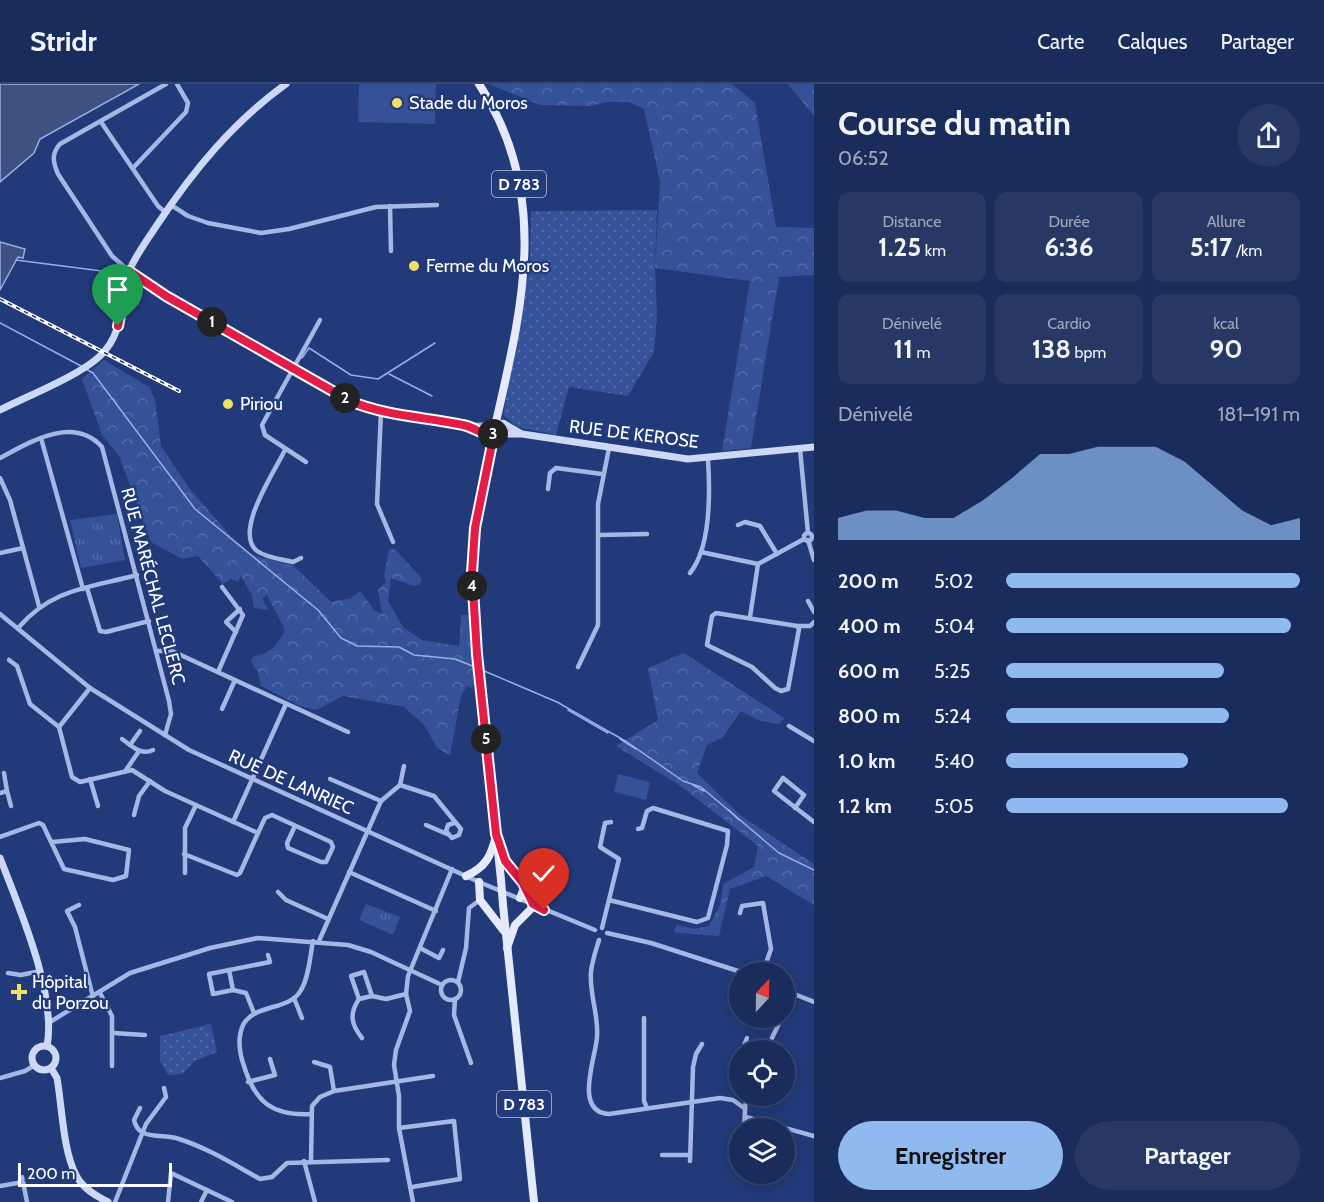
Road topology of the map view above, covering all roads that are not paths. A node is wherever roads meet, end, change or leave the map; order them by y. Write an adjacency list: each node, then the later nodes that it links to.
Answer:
1 (166, 84): 5 (street)
2 (177, 84): 6 (street)
3 (286, 84): 7 (main road)
4 (479, 84): 17 (main road, D 783)
5 (101, 122): 6 (street); 12 (street)
6 (133, 168): 10 (street)
7 (171, 205): 9 (street); 10 (main road)
8 (437, 205): 9 (street)
9 (390, 206): 11 (street)
10 (165, 212): 12 (main road)
11 (391, 251)
12 (129, 271): 14 (street, RUE DE KEROSE); 15 (main road)
13 (320, 320): 14 (street)
14 (291, 368): 16 (street, RUE DE KEROSE); 25 (street)
15 (0, 409)
16 (381, 411): 18 (street, RUE DE KEROSE); 36 (street)
17 (496, 425): 18 (street, RUE DE KEROSE); 19 (main road, D 783); 20 (main road, RUE DE KEROSE)
18 (467, 426): 19 (street, RUE DE KEROSE)
19 (494, 434): 20 (main road, RUE DE KEROSE); 103 (main road, D 783)
20 (522, 434): 23 (main road, RUE DE KEROSE)
21 (41, 438): 26 (street); 45 (street, RUE MARÉCHAL LECLERC); 47 (street)
22 (814, 447): 24 (main road, RUE DE KEROSE)
23 (609, 448): 27 (main road, RUE DE KEROSE); 29 (street)
24 (800, 449): 27 (main road, RUE DE KEROSE); 35 (street)
25 (285, 450): 28 (street); 41 (street)
26 (0, 458)
27 (708, 459): 38 (street)
28 (306, 462)
29 (602, 474): 31 (street); 34 (street)
30 (0, 478): 37 (street)
31 (548, 489)
32 (738, 525): 40 (street)
33 (647, 534): 34 (street)
34 (599, 535): 61 (street)
35 (809, 537): 40 (street); 42 (street)
36 (393, 542)
37 (23, 548): 39 (street); 49 (street)
38 (701, 552): 43 (street); 44 (street)
39 (0, 553)
40 (777, 554): 43 (street)
41 (301, 558)
42 (814, 560)
43 (758, 564): 53 (street)
44 (690, 573)
45 (137, 575): 47 (street); 54 (street, RUE MARÉCHAL LECLERC)
46 (222, 587): 50 (street)
47 (85, 589): 49 (street); 54 (street)
48 (808, 601): 51 (street)
49 (39, 606): 57 (street)
50 (240, 609): 58 (street); 58 (street)
51 (814, 612)
52 (0, 614): 57 (street, RUE DE LANRIEC)
53 (750, 617): 56 (street); 56 (street)
54 (149, 621): 59 (street, RUE MARÉCHAL LECLERC)
55 (814, 622): 56 (street)
56 (797, 626)
57 (19, 627): 64 (street, RUE DE LANRIEC)
58 (236, 632): 62 (street)
59 (157, 651): 62 (street); 71 (street, RUE MARÉCHAL LECLERC)
60 (9, 660): 68 (street)
61 (578, 667)
62 (218, 672): 63 (street)
63 (235, 680): 65 (street); 66 (street)
64 (90, 688): 68 (street); 71 (street, RUE DE LANRIEC)
65 (286, 704): 70 (street); 82 (street)
66 (222, 709)
67 (789, 726): 73 (street)
68 (59, 727): 81 (street)
69 (140, 731): 74 (street)
70 (348, 732)
71 (165, 735): 82 (street, RUE DE LANRIEC)
72 (122, 739): 74 (street)
73 (814, 741)
74 (130, 745): 75 (street)
75 (139, 751): 76 (street); 78 (street)
76 (151, 751)
77 (404, 766): 84 (street)
78 (126, 770): 81 (street); 83 (street)
79 (4, 773): 85 (street)
80 (330, 778): 87 (street)
81 (90, 779): 90 (street)
82 (252, 780): 93 (street); 100 (street, RUE DE LANRIEC)
83 (150, 781): 88 (street); 92 (street)
84 (400, 785): 87 (street); 96 (street)
85 (7, 792): 86 (street); 89 (street)
86 (0, 793)
87 (381, 801): 100 (street)
88 (195, 805): 93 (street); 106 (street)
89 (11, 806)
90 (98, 806)
91 (795, 808): 91 (street); 95 (street)
92 (134, 815)
93 (233, 822): 101 (street)
94 (611, 822): 117 (street)
95 (814, 822)
96 (454, 823): 102 (street); 102 (street)
97 (426, 825): 102 (street)
98 (295, 826): 98 (street); 101 (street)
99 (638, 829): 117 (street)
100 (367, 831): 108 (street, RUE DE LANRIEC); 109 (street)
101 (258, 833): 106 (street)
102 (447, 834)
103 (496, 834): 111 (main road); 113 (main road, D 783); 126 (main road, D 783, bridge)
104 (0, 837): 105 (street)
105 (52, 842): 105 (street)
106 (184, 854): 110 (street)
107 (0, 858): 137 (main road)
108 (452, 869): 111 (street, RUE DE LANRIEC); 120 (street)
109 (349, 872): 120 (street); 122 (street)
110 (185, 873)
111 (466, 876): 112 (street, RUE DE LANRIEC)
112 (479, 882): 115 (street, RUE DE LANRIEC); 116 (main road)
113 (525, 886): 115 (main road); 118 (main road, D 783)
114 (278, 891): 122 (street)
115 (520, 898): 118 (street, RUE DE LANRIEC)
116 (480, 900): 126 (main road); 139 (street)
117 (609, 900): 123 (street)
118 (533, 904): 124 (street, RUE DE LANRIEC); 130 (main road)
119 (79, 906): 146 (street)
120 (436, 911): 129 (street)
121 (740, 913): 133 (street)
122 (328, 919): 128 (street)
123 (602, 928): 124 (street); 125 (street)
124 (595, 930): 127 (street)
125 (607, 933): 127 (street); 134 (street)
126 (506, 935): 130 (main road, D 783)
127 (599, 940): 176 (street)
128 (316, 941): 135 (street); 142 (street); 147 (street)
129 (420, 948): 131 (street); 135 (street)
130 (507, 948): 198 (main road, D 783)
131 (442, 950)
132 (268, 956): 136 (street)
133 (766, 962)
134 (729, 968)
135 (411, 969): 140 (street); 143 (street)
136 (229, 970): 141 (street); 141 (street)
137 (40, 971): 138 (street); 154 (main road)
138 (8, 973)
139 (458, 982): 140 (street); 149 (street)
140 (442, 985): 149 (street)
141 (233, 990): 151 (street)
142 (100, 993): 146 (street); 156 (street)
143 (406, 994): 145 (street); 171 (street)
144 (795, 995): 150 (street)
145 (372, 996): 148 (street); 148 (street)
146 (93, 997): 154 (street)
147 (294, 998): 151 (street); 152 (street)
148 (359, 999): 158 (street)
149 (455, 999): 164 (street)
150 (814, 1002)
151 (254, 1013): 170 (street)
152 (302, 1018)
153 (644, 1018): 176 (street)
154 (50, 1022): 161 (main road)
155 (777, 1028): 159 (street)
156 (112, 1033): 157 (street); 166 (street)
157 (145, 1035)
158 (362, 1038)
159 (772, 1038)
160 (702, 1044): 174 (street)
161 (47, 1046): 165 (main road); 167 (main road)
162 (270, 1059): 170 (street)
163 (314, 1062): 173 (street)
164 (471, 1063)
165 (34, 1065): 167 (main road); 169 (street)
166 (112, 1066)
167 (51, 1068): 190 (main road)
168 (432, 1076): 171 (street)
169 (0, 1078)
170 (249, 1082): 178 (street)
171 (395, 1082): 173 (street); 180 (street)
172 (164, 1089): 181 (street)
173 (334, 1091): 178 (street)
174 (692, 1100): 176 (street); 177 (street); 183 (street)
175 (140, 1108): 181 (street)
176 (647, 1108)
177 (744, 1108): 179 (street)
178 (311, 1114): 186 (street)
179 (746, 1117): 182 (street)
180 (399, 1128): 188 (street); 188 (street)
181 (143, 1133): 185 (street); 192 (street)
182 (814, 1136)
183 (662, 1155)
184 (388, 1160): 186 (street)
185 (304, 1161): 186 (street); 196 (street)
186 (311, 1161)
187 (0, 1186): 191 (street)
188 (412, 1187): 197 (street)
189 (207, 1190): 193 (street); 194 (street); 195 (street)
190 (104, 1201)
191 (27, 1202)
192 (115, 1202)
193 (168, 1202)
194 (201, 1202)
195 (232, 1202)
196 (315, 1202)
197 (413, 1202)
198 (534, 1202)

